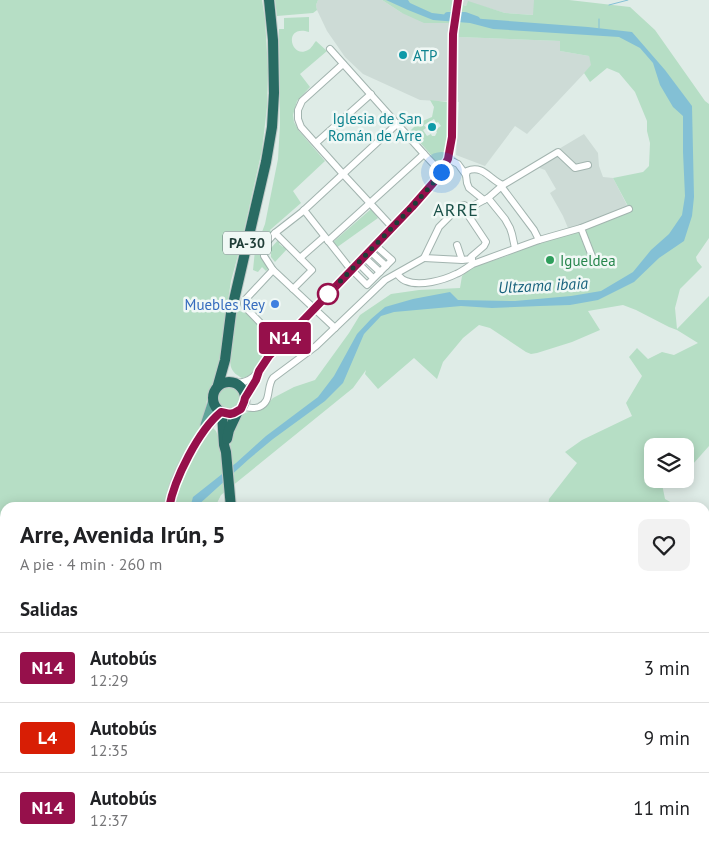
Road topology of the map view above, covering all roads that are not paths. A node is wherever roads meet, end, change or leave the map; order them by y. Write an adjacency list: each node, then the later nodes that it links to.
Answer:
1 (269, 0): 46 (highway, PA-30)
2 (458, 0): 9 (street)
3 (330, 49): 4 (street)
4 (343, 64): 5 (street); 7 (street)
5 (371, 94): 6 (street); 7 (street)
6 (397, 124): 8 (street); 12 (street)
7 (316, 143): 12 (street)
8 (424, 154): 11 (street); 16 (street)
9 (448, 159): 11 (street); 13 (street)
10 (588, 165): 14 (street)
11 (441, 172): 20 (street)
12 (342, 174): 16 (street); 19 (street)
13 (466, 175): 14 (street); 15 (street)
14 (502, 186): 15 (street); 24 (street)
15 (486, 199): 17 (street); 27 (street)
16 (370, 203): 20 (street); 23 (street)
17 (469, 208): 31 (street); 33 (street)
18 (629, 209): 21 (street)
19 (304, 210): 22 (street); 23 (street)
20 (392, 227): 25 (street)
21 (581, 228): 24 (street); 35 (street)
22 (276, 233): 30 (street); 37 (street)
23 (325, 239): 30 (street); 38 (street)
24 (539, 240): 27 (street)
25 (375, 244): 28 (street); 36 (street)
26 (458, 246): 32 (street)
27 (515, 248): 33 (street)
28 (370, 251): 29 (street); 36 (street)
29 (364, 257): 34 (street); 39 (street)
30 (300, 258): 42 (street)
31 (424, 258): 32 (street); 40 (street)
32 (462, 260): 33 (street)
33 (472, 261): 40 (street)
34 (358, 263): 38 (street); 41 (street)
35 (595, 264)
36 (386, 266): 39 (street)
37 (272, 270): 42 (street); 45 (street)
38 (351, 270): 41 (street); 43 (street)
39 (380, 272): 41 (street)
40 (397, 274): 44 (street)
41 (373, 278)
42 (294, 288): 43 (street)
43 (315, 308): 44 (street); 45 (street)
44 (335, 328): 51 (street)
45 (280, 343): 47 (street)
46 (225, 360): 48 (highway, PA-30); 49 (highway, PA-30)
47 (259, 371): 48 (street); 51 (street)
48 (234, 382): 49 (highway); 51 (highway, PA-30)
49 (218, 385): 50 (highway, PA-30)
50 (212, 400): 52 (highway); 53 (main road)
51 (242, 405): 52 (highway); 55 (highway)
52 (221, 412): 53 (main road); 54 (highway)
53 (206, 429): 54 (main road); 56 (main road)
54 (223, 435): 55 (highway)
55 (226, 456): 57 (highway)
56 (170, 502)
57 (230, 502)

